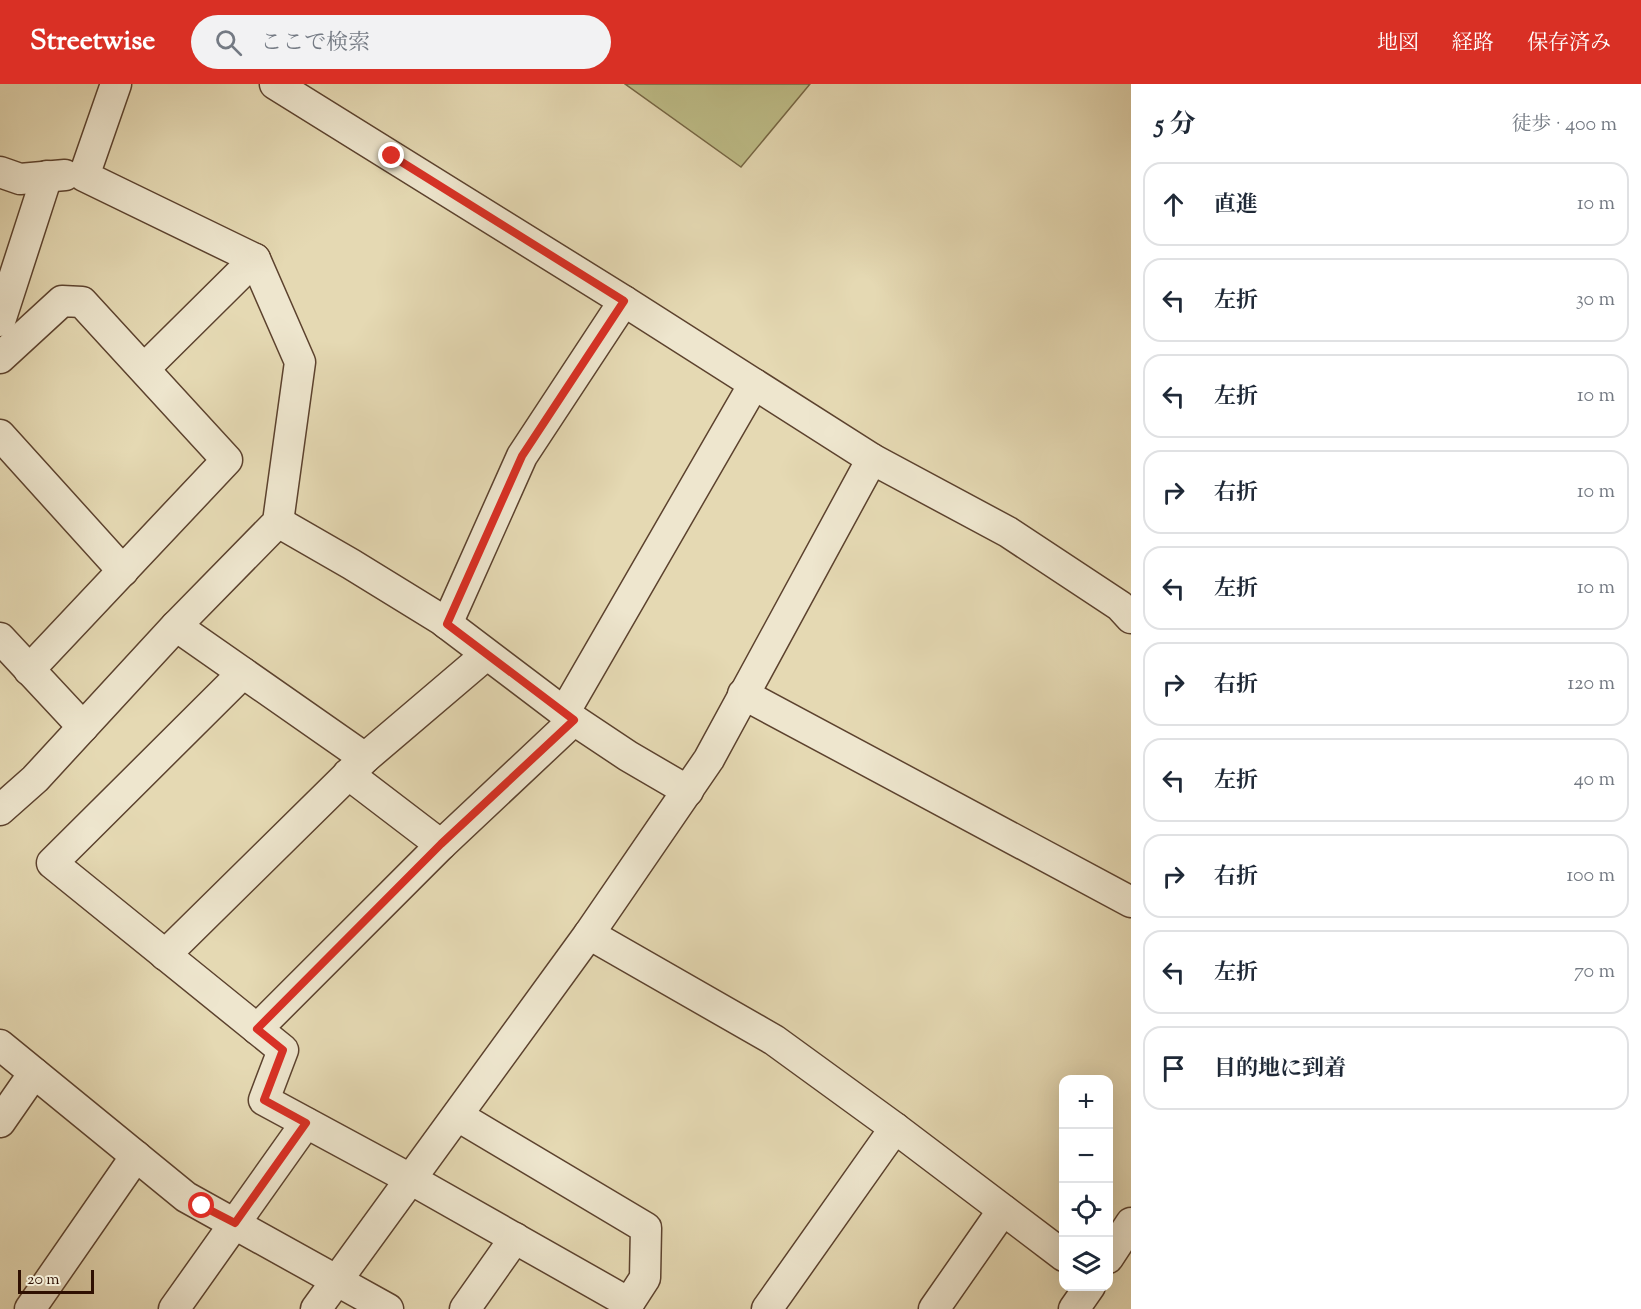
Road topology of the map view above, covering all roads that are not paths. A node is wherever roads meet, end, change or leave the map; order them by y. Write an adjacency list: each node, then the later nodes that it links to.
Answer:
1 (116, 84): 5 (street)
2 (275, 84): 7 (street)
3 (0, 172): 4 (street)
4 (47, 176): 5 (street); 8 (street)
5 (84, 176): 6 (street)
6 (255, 259): 10 (street); 14 (street)
7 (624, 301): 11 (street); 17 (street)
8 (0, 321)
9 (0, 358): 10 (street)
10 (144, 369): 15 (street)
11 (754, 384): 13 (street); 24 (street)
12 (0, 435): 15 (street)
13 (872, 459): 16 (street); 23 (street)
14 (278, 522): 17 (street); 18 (street)
15 (123, 571): 21 (street)
16 (1131, 618)
17 (447, 624): 20 (street)
18 (176, 626): 22 (street); 25 (street)
19 (0, 638): 21 (street)
20 (486, 655): 24 (street); 26 (street)
21 (29, 670): 25 (street)
22 (243, 673): 26 (street); 32 (street)
23 (743, 694): 27 (street); 30 (street)
24 (569, 717): 27 (street); 29 (street)
25 (83, 727): 28 (street)
26 (356, 766): 29 (street); 32 (street)
27 (688, 791): 31 (street)
28 (0, 810)
29 (441, 844): 33 (street)
30 (1131, 902)
31 (589, 934): 36 (street); 39 (street)
32 (165, 955): 33 (street)
33 (257, 1029): 38 (street)
34 (0, 1045): 35 (street)
35 (34, 1073): 37 (street); 40 (street)
36 (458, 1116): 41 (street); 50 (street)
37 (0, 1122)
38 (306, 1123): 41 (street); 43 (street)
39 (895, 1128): 42 (street); 56 (street)
40 (136, 1156): 43 (street); 51 (street)
41 (412, 1180): 45 (street); 48 (street)
42 (1004, 1210): 47 (street); 57 (street)
43 (235, 1223): 48 (street); 52 (street)
44 (1131, 1223): 46 (street)
45 (515, 1238): 50 (street); 55 (street)
46 (1113, 1250)
47 (1059, 1252)
48 (337, 1280): 53 (street); 54 (street)
49 (1087, 1291): 58 (street)
50 (627, 1306)
51 (30, 1309)
52 (174, 1309)
53 (316, 1309)
54 (388, 1309)
55 (465, 1309)
56 (767, 1309)
57 (934, 1309)
58 (1074, 1309)

